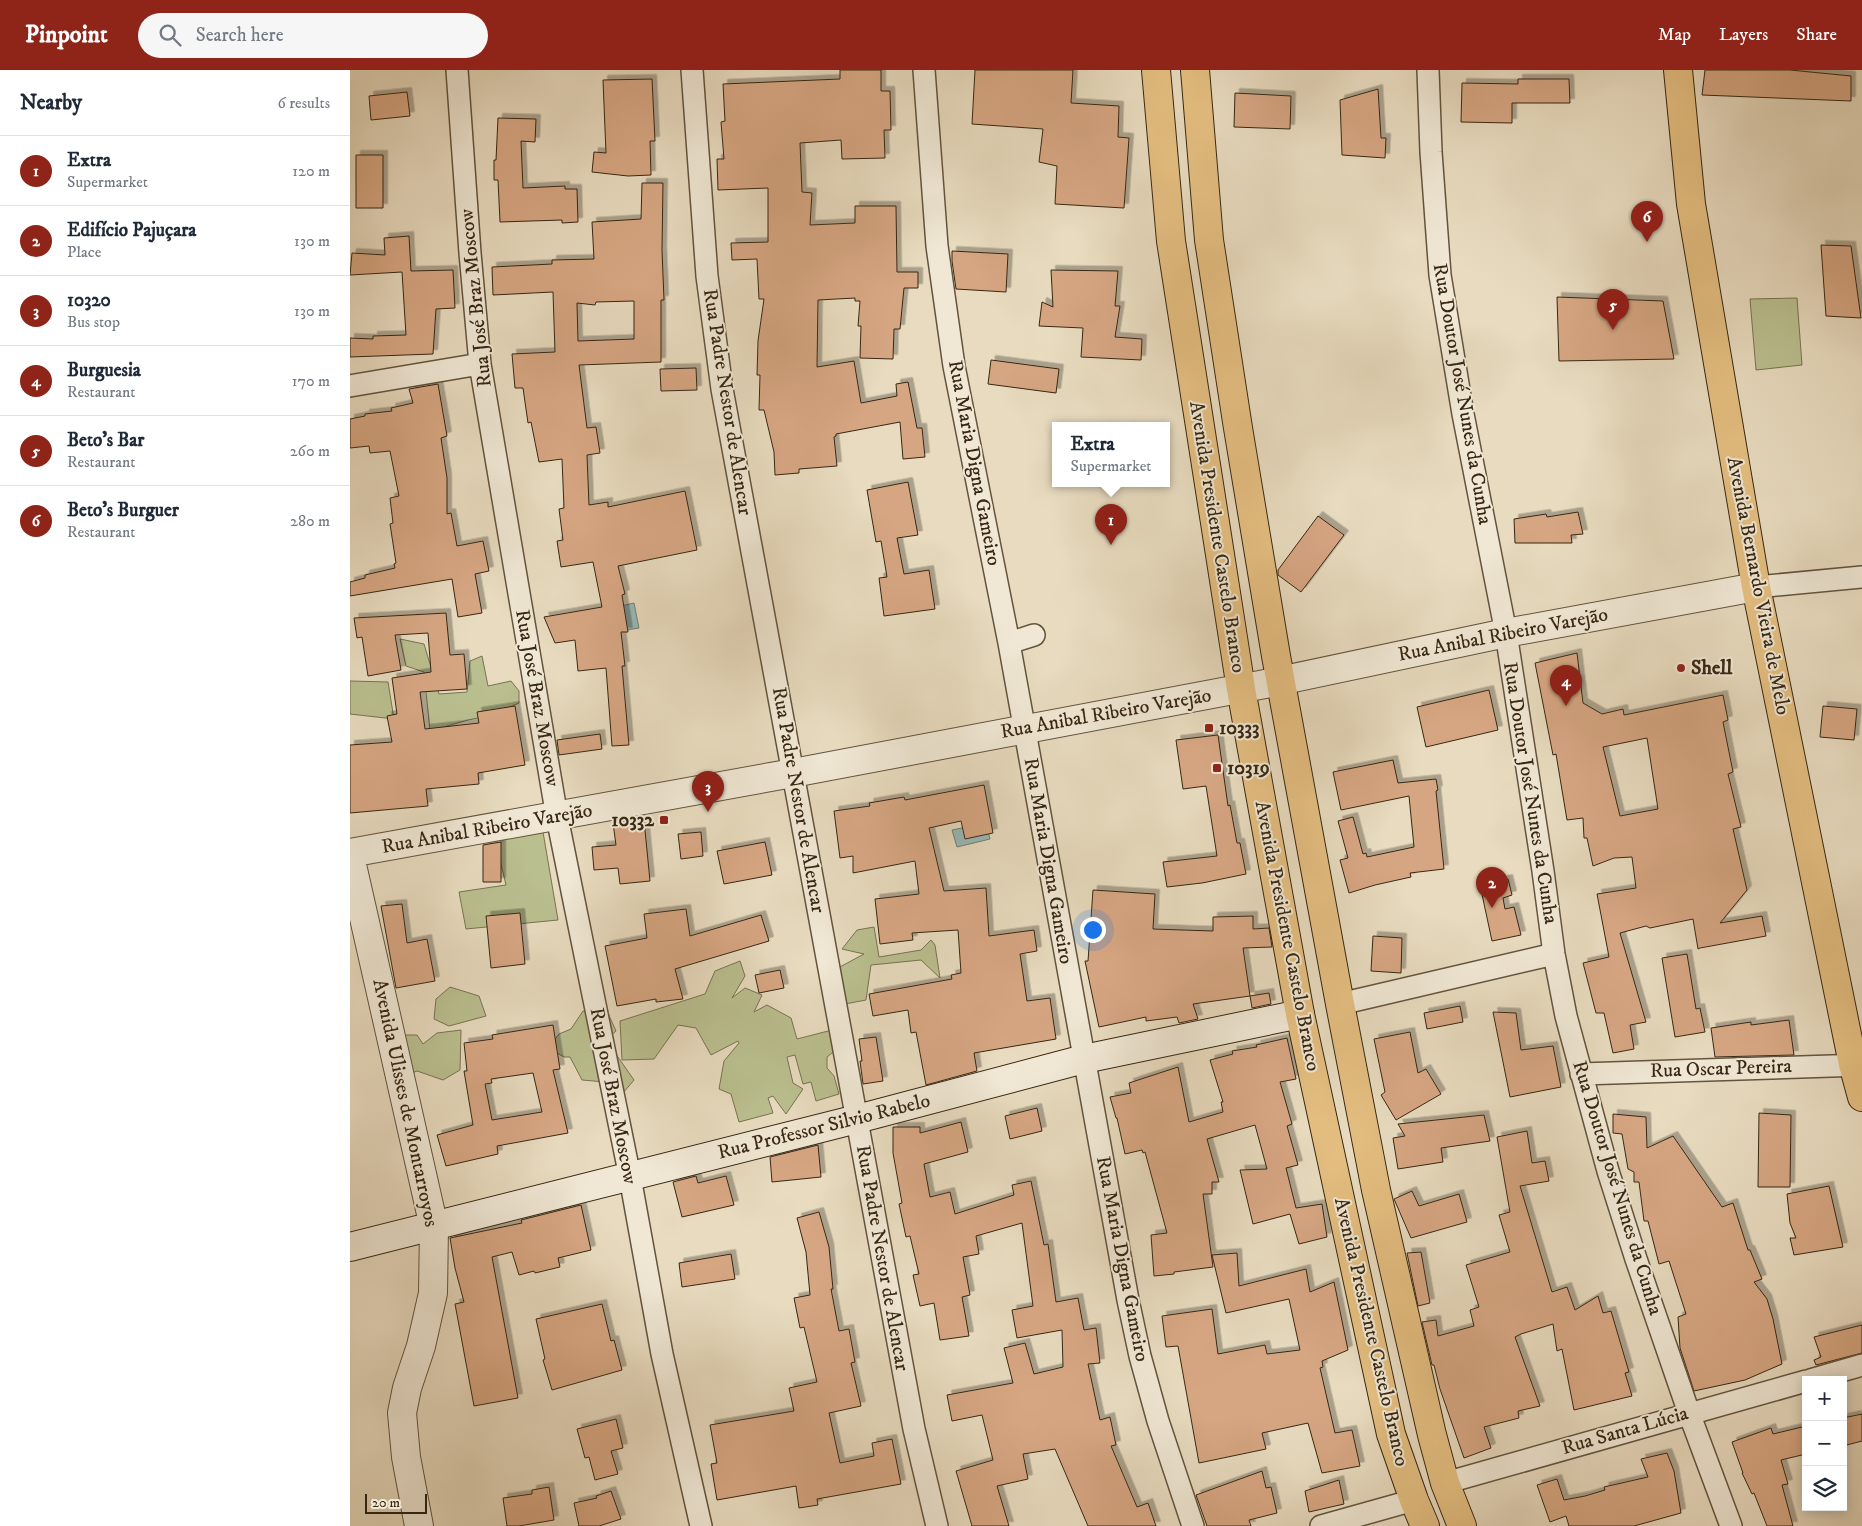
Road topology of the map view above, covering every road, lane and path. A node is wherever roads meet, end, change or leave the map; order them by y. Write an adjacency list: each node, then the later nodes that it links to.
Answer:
1 (457, 70): 8 (street, Rua José Braz Moscow)
2 (692, 70): 18 (street, Rua Padre Nestor de Alencar)
3 (924, 70): 14 (street, Rua Maria Digna Gameiro)
4 (1156, 70): 16 (main road, Avenida Presidente Castelo Branco)
5 (1194, 70): 15 (main road, Avenida Presidente Castelo Branco)
6 (1428, 70): 12 (street, Rua Doutor José Nunes da Cunha)
7 (1678, 70): 11 (main road, Avenida Bernardo Vieira de Melo)
8 (480, 364): 9 (street); 19 (street, Rua José Braz Moscow)
9 (350, 386)
10 (1862, 577): 11 (street, Rua Anibal Ribeiro Varejão)
11 (1756, 587): 12 (street, Rua Anibal Ribeiro Varejão); 25 (main road, Avenida Bernardo Vieira de Melo)
12 (1506, 633): 15 (street, Rua Anibal Ribeiro Varejão); 21 (street, Rua Doutor José Nunes da Cunha)
13 (1034, 636): 14 (street)
14 (1009, 643): 17 (street, Rua Maria Digna Gameiro)
15 (1281, 681): 16 (street, Rua Anibal Ribeiro Varejão); 22 (main road, Avenida Presidente Castelo Branco)
16 (1241, 689): 17 (street, Rua Anibal Ribeiro Varejão); 23 (main road, Avenida Presidente Castelo Branco)
17 (1024, 728): 18 (street, Rua Anibal Ribeiro Varejão); 24 (street, Rua Maria Digna Gameiro)
18 (793, 773): 19 (street, Rua Anibal Ribeiro Varejão); 28 (street, Rua Padre Nestor de Alencar)
19 (557, 816): 20 (street, Rua Anibal Ribeiro Varejão); 29 (street, Rua José Braz Moscow)
20 (350, 855): 30 (street, Avenida Ulisses de Montarroyos)
21 (1554, 954): 22 (street); 26 (street, Rua Doutor José Nunes da Cunha)
22 (1340, 1004): 36 (main road, Avenida Presidente Castelo Branco)
23 (1300, 1014): 24 (street, Rua Professor Silvio Rabelo); 37 (main road, Avenida Presidente Castelo Branco)
24 (1084, 1059): 28 (street, Rua Professor Silvio Rabelo); 41 (street, Rua Maria Digna Gameiro)
25 (1858, 1064): 26 (street, Rua Oscar Pereira); 27 (main road, Avenida Bernardo Vieira de Melo)
26 (1581, 1074): 35 (street, Rua Doutor José Nunes da Cunha)
27 (1862, 1097)
28 (857, 1119): 29 (street, Rua Professor Silvio Rabelo); 40 (street, Rua Padre Nestor de Alencar)
29 (630, 1177): 30 (street, Rua Professor Silvio Rabelo); 39 (street, Rua José Braz Moscow)
30 (434, 1227): 31 (street, Rua Professor Silvio Rabelo); 38 (street, Avenida Ulisses de Montarroyos)
31 (350, 1248)
32 (1862, 1365): 33 (street)
33 (1824, 1376)
34 (1802, 1382): 35 (street, Rua Santa Lúcia)
35 (1689, 1413): 36 (street, Rua Santa Lúcia); 45 (street, Rua Doutor José Nunes da Cunha)
36 (1445, 1483): 44 (main road, Avenida Presidente Castelo Branco)
37 (1414, 1500): 42 (street); 43 (main road, Avenida Presidente Castelo Branco)
38 (419, 1526)
39 (701, 1526)
40 (937, 1526)
41 (1193, 1526)
42 (1321, 1526)
43 (1425, 1526)
44 (1462, 1526)
45 (1731, 1526)

